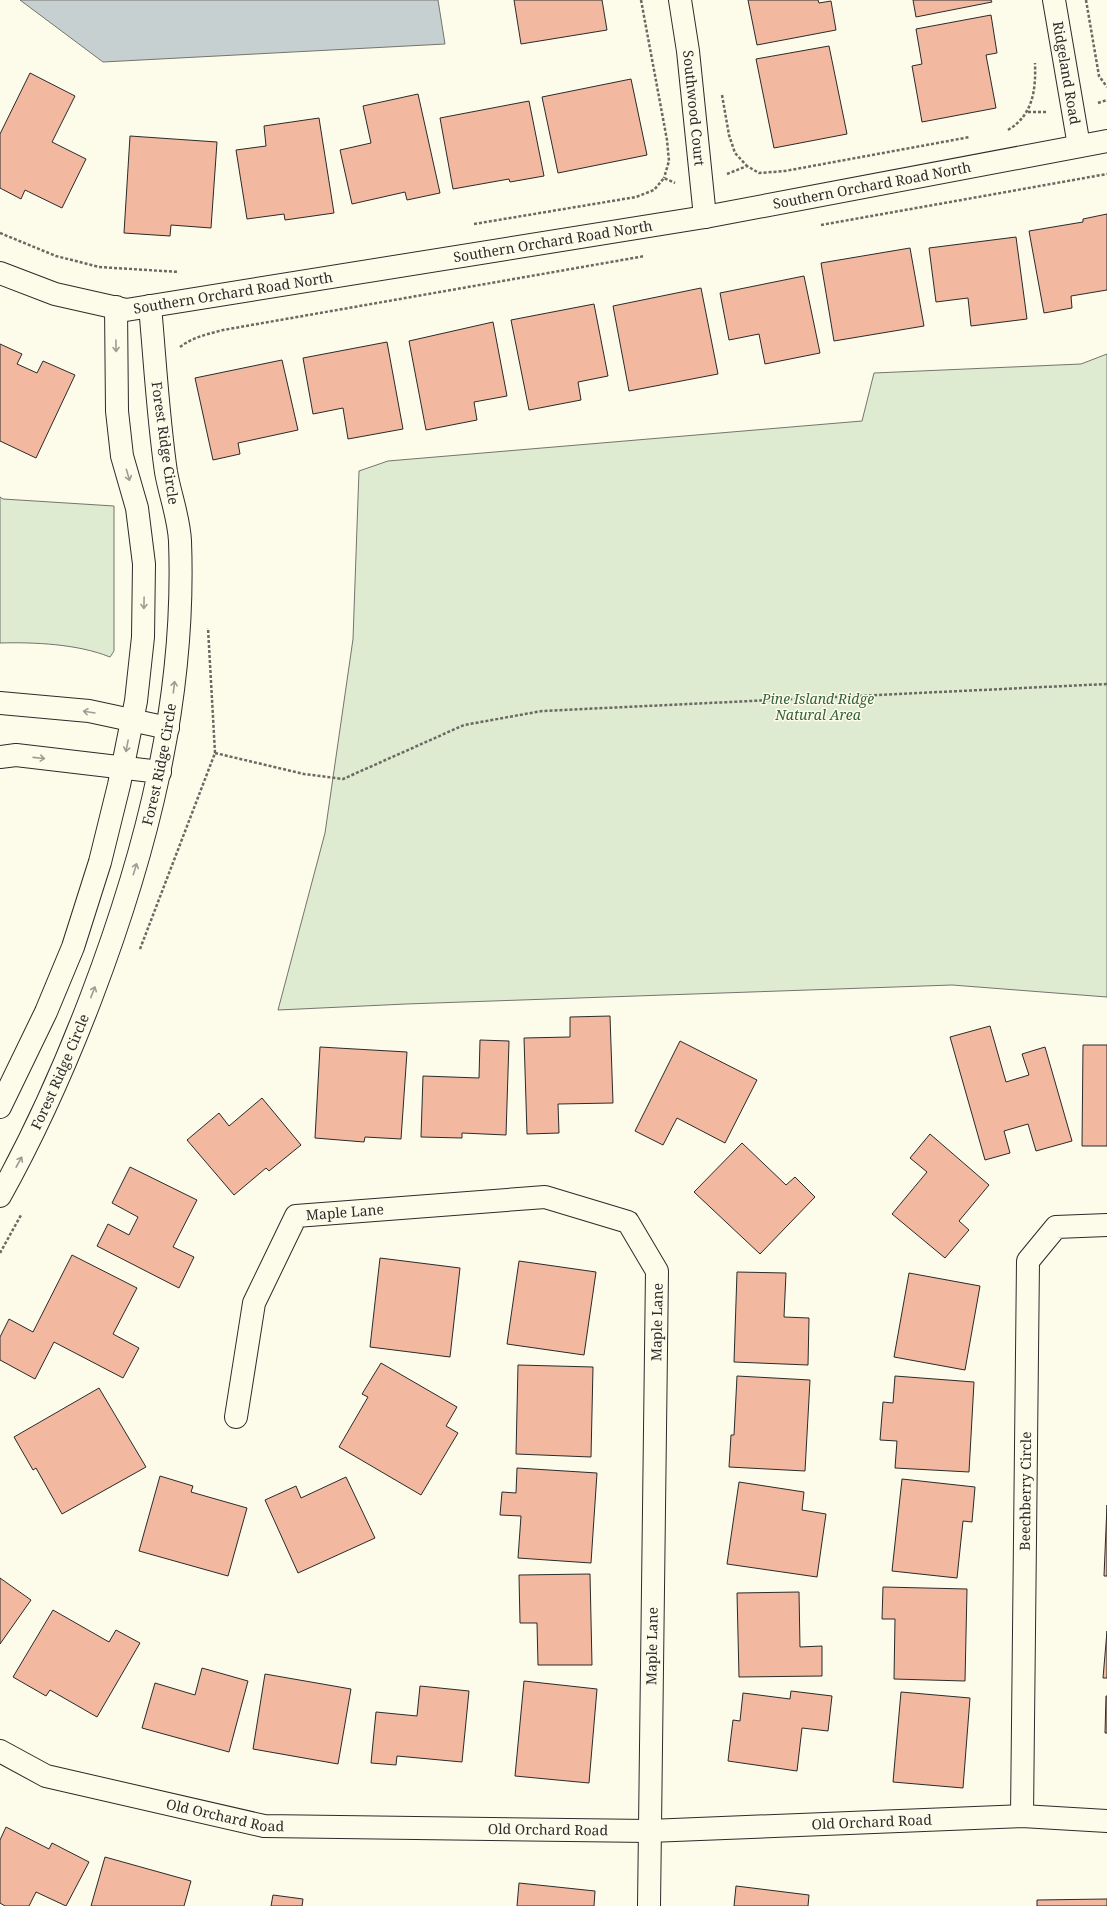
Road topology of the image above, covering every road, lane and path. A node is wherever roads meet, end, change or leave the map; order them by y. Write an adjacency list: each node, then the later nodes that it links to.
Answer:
1 (641, 0): 13 (path)
2 (680, 0): 14 (street, Southwood Court)
3 (1054, 0): 11 (street, Ridgeland Road)
4 (1086, 0): 6 (path)
5 (1035, 55): 7 (path)
6 (1107, 87)
7 (1001, 131)
8 (729, 135): 12 (path)
9 (970, 137): 12 (path)
10 (1107, 141): 11 (street, Southern Orchard Road North)
11 (1079, 146): 15 (street, Southern Orchard Road North)
12 (747, 166): 14 (path)
13 (664, 178): 14 (path); 16 (path)
14 (701, 180): 15 (street, Southwood Court)
15 (705, 217): 20 (street, Southern Orchard Road North)
16 (472, 225)
17 (0, 233): 18 (path)
18 (182, 272)
19 (0, 273): 21 (street, Southern Orchard Road North)
20 (150, 306): 21 (street, Southern Orchard Road North); 25 (street, Forest Ridge Circle, one-way to 20)
21 (116, 307): 24 (street, one-way to 24)
22 (1107, 684): 26 (path)
23 (0, 703): 24 (street, one-way to 23)
24 (132, 720): 25 (street); 28 (street, one-way to 28)
25 (168, 728): 29 (street, Forest Ridge Circle)
26 (215, 753)
27 (0, 757): 28 (street, one-way to 28)
28 (122, 767): 29 (street); 30 (street)
29 (160, 772): 31 (street, Forest Ridge Circle, one-way to 29)
30 (0, 1107)
31 (0, 1196)
32 (1107, 1225): 35 (street, Beechberry Circle)
33 (236, 1417): 37 (street, Maple Lane)
34 (0, 1750): 37 (street, Old Orchard Road)
35 (1022, 1816): 36 (street, Old Orchard Road); 37 (street, Old Orchard Road)
36 (1107, 1821)
37 (649, 1831): 38 (street, Maple Lane)
38 (649, 1906)

